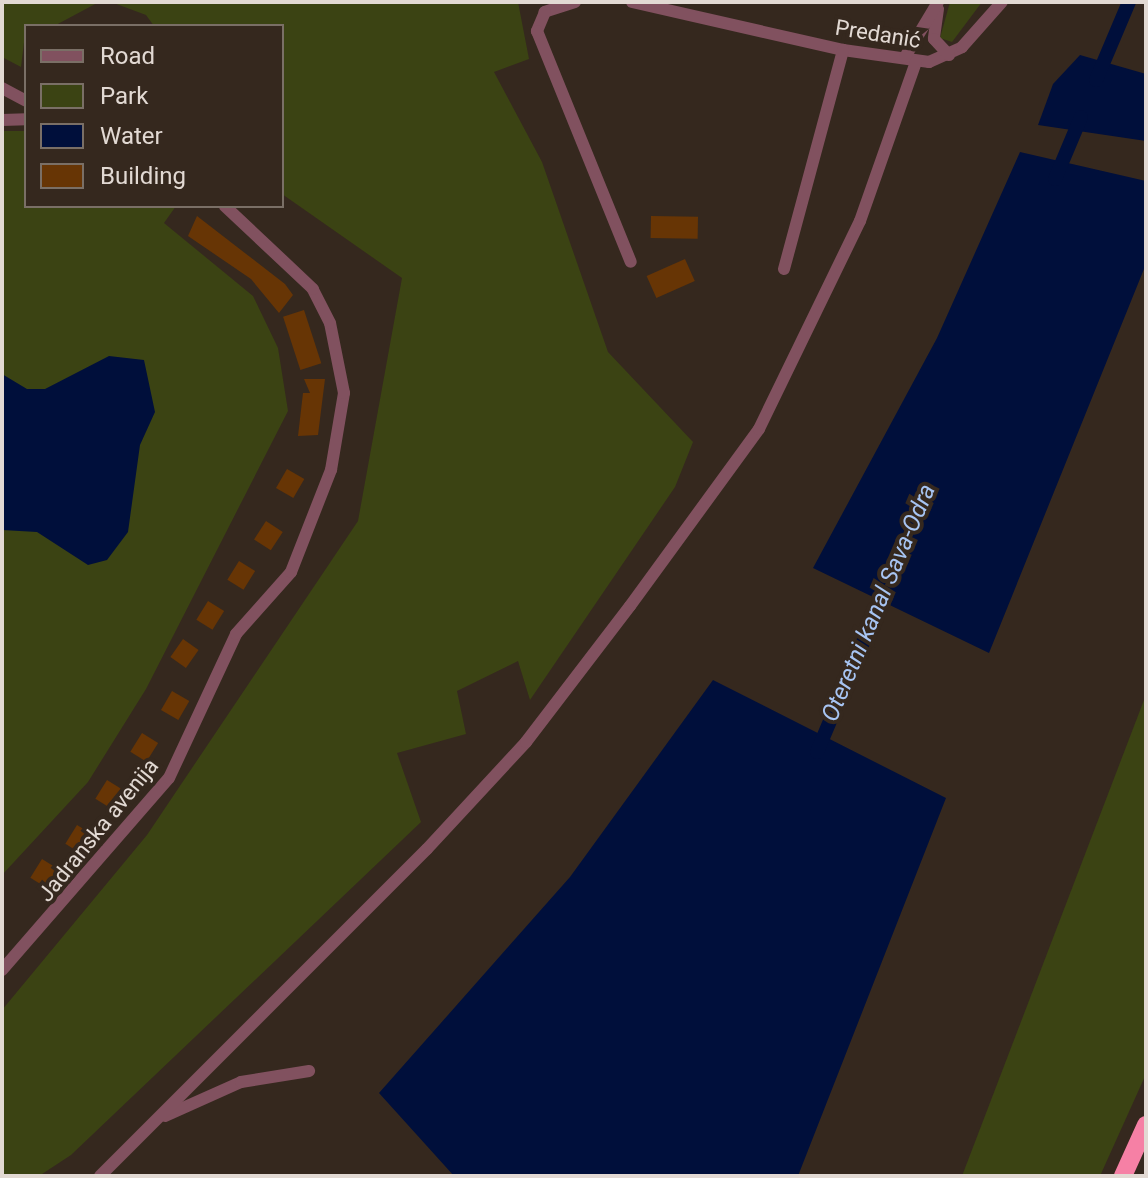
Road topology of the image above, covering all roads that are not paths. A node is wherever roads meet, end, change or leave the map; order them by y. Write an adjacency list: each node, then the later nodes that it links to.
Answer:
1 (575, 2): 13 (street)
2 (632, 2): 5 (street, Predanić)
3 (939, 2): 6 (street); 7 (street)
4 (1002, 2): 6 (street, Predanić)
5 (843, 50): 7 (street, Predanić); 14 (street)
6 (949, 55): 7 (street, Predanić)
7 (911, 59): 17 (street)
8 (2, 88): 9 (street)
9 (24, 100)
10 (24, 119): 11 (street)
11 (2, 120)
12 (227, 208): 15 (street, Jadranska avenija)
13 (631, 262)
14 (784, 269)
15 (2, 970)
16 (309, 1071): 17 (street)
17 (156, 1120): 19 (street)
18 (1146, 1125): 20 (highway)
19 (100, 1176)
20 (1123, 1176)

